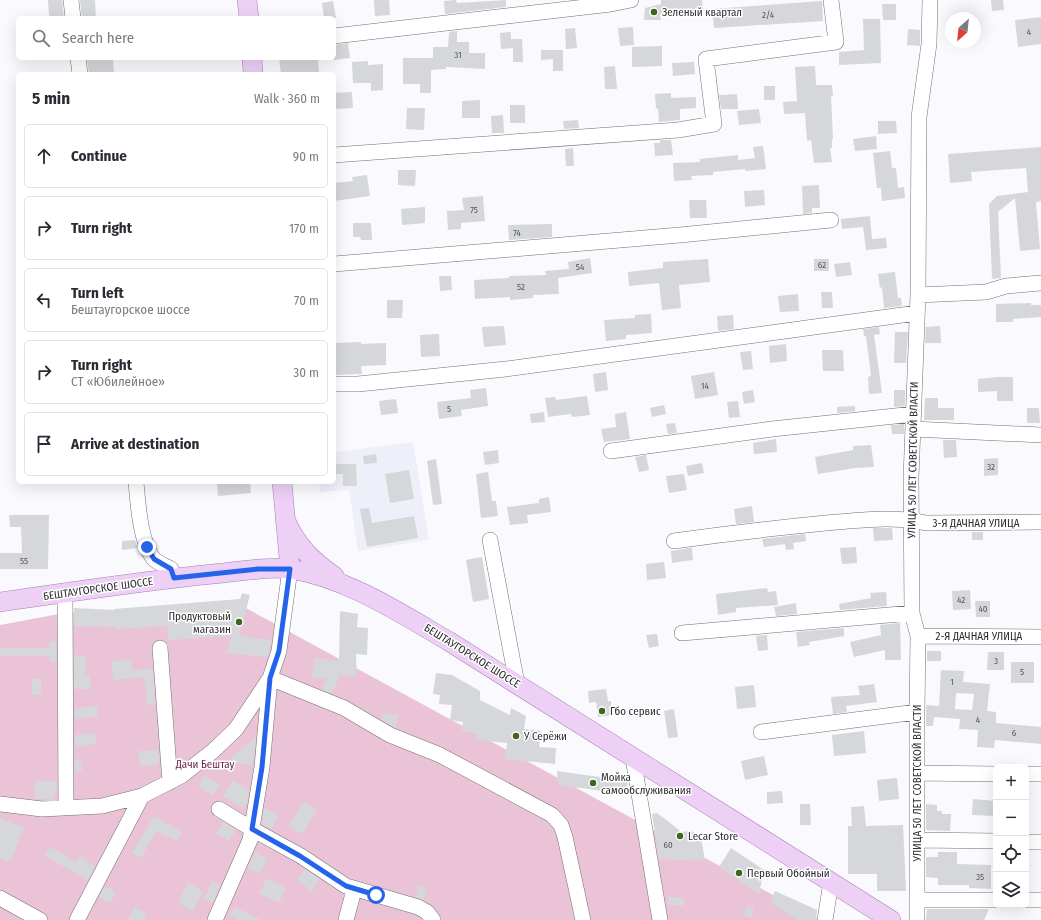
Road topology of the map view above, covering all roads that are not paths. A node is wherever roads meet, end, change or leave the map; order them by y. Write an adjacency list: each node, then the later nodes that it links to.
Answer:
1 (71, 0): 6 (street)
2 (247, 0): 7 (main road)
3 (631, 0): 8 (street)
4 (831, 0): 13 (street)
5 (930, 0): 17 (street, УЛИЦА 50 ЛЕТ СОВЕТСКОЙ ВЛАСТИ)
6 (73, 16)
7 (249, 16)
8 (336, 36)
9 (78, 60): 11 (street)
10 (252, 60): 12 (main road)
11 (80, 72)
12 (253, 72)
13 (336, 155)
14 (831, 220): 15 (street)
15 (336, 264)
16 (1041, 283): 17 (street)
17 (918, 295): 18 (street, УЛИЦА 50 ЛЕТ СОВЕТСКОЙ ВЛАСТИ)
18 (917, 313): 19 (street); 20 (street, УЛИЦА 50 ЛЕТ СОВЕТСКОЙ ВЛАСТИ)
19 (336, 384)
20 (914, 421): 21 (street); 22 (street); 26 (street, УЛИЦА 50 ЛЕТ СОВЕТСКОЙ ВЛАСТИ)
21 (1041, 435)
22 (612, 451)
23 (136, 484): 32 (street)
24 (282, 484): 25 (main road)
25 (285, 519): 30 (main road); 31 (main road); 33 (main road)
26 (912, 520): 27 (street, 3-Я ДАЧНАЯ УЛИЦА); 29 (street, 3-Я ДАЧНАЯ УЛИЦА); 36 (street, УЛИЦА 50 ЛЕТ СОВЕТСКОЙ ВЛАСТИ)
27 (1041, 522)
28 (490, 540): 42 (street)
29 (674, 541)
30 (258, 569): 31 (main road, БЕШТАУГОРСКОЕ ШОССЕ); 32 (main road, БЕШТАУГОРСКОЕ ШОССЕ)
31 (290, 569): 33 (main road, БЕШТАУГОРСКОЕ ШОССЕ); 41 (street)
32 (174, 578): 34 (main road, БЕШТАУГОРСКОЕ ШОССЕ)
33 (349, 586): 42 (main road, БЕШТАУГОРСКОЕ ШОССЕ)
34 (65, 593): 35 (main road, БЕШТАУГОРСКОЕ ШОССЕ); 53 (street)
35 (0, 602)
36 (912, 613): 37 (street); 38 (street, УЛИЦА 50 ЛЕТ СОВЕТСКОЙ ВЛАСТИ)
37 (682, 633)
38 (918, 636): 39 (street, 2-Я ДАЧНАЯ УЛИЦА); 43 (street, УЛИЦА 50 ЛЕТ СОВЕТСКОЙ ВЛАСТИ)
39 (1041, 636)
40 (160, 648): 50 (street)
41 (270, 678): 50 (street); 55 (street); 72 (street)
42 (516, 684): 45 (main road, БЕШТАУГОРСКОЕ ШОССЕ)
43 (916, 712): 44 (street); 46 (street, УЛИЦА 50 ЛЕТ СОВЕТСКОЙ ВЛАСТИ)
44 (761, 732)
45 (633, 758): 60 (main road, БЕШТАУГОРСКОЕ ШОССЕ); 73 (street)
46 (917, 773): 47 (street); 56 (street, УЛИЦА 50 ЛЕТ СОВЕТСКОЙ ВЛАСТИ)
47 (993, 774)
48 (1029, 774): 49 (street)
49 (1041, 774)
50 (170, 782): 51 (street)
51 (142, 796): 53 (street); 68 (street)
52 (0, 804): 53 (street)
53 (66, 808)
54 (219, 809): 55 (street)
55 (252, 829): 61 (street); 69 (street)
56 (918, 840): 57 (street); 63 (street, УЛИЦА 50 ЛЕТ СОВЕТСКОЙ ВЛАСТИ)
57 (993, 841)
58 (1029, 842): 59 (street)
59 (1041, 842)
60 (831, 882): 74 (street); 75 (main road, БЕШТАУГОРСКОЕ ШОССЕ)
61 (354, 890): 70 (street); 71 (street)
62 (0, 898): 67 (street)
63 (917, 900): 64 (street); 76 (street, УЛИЦА 50 ЛЕТ СОВЕТСКОЙ ВЛАСТИ)
64 (993, 900)
65 (1029, 900): 66 (street)
66 (1041, 900)
67 (40, 920)
68 (77, 920)
69 (215, 920)
70 (346, 920)
71 (433, 920)
72 (583, 920)
73 (660, 920)
74 (826, 920)
75 (890, 920)
76 (917, 920)

